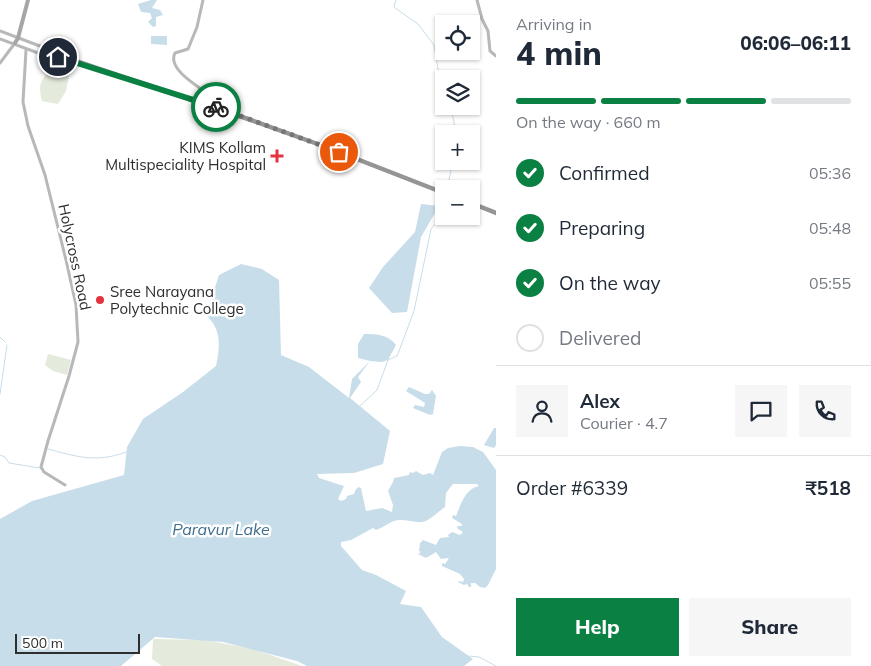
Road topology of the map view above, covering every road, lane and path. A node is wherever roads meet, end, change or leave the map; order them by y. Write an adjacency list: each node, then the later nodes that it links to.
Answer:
1 (28, 0): 5 (main road)
2 (203, 0): 14 (main road)
3 (477, 0): 10 (main road)
4 (0, 31): 5 (main road)
5 (17, 38): 7 (main road); 9 (main road)
6 (0, 39): 7 (main road)
7 (15, 44): 8 (main road); 12 (main road)
8 (26, 50): 11 (main road); 18 (main road, Holycross Road)
9 (46, 51): 13 (highway)
10 (496, 56)
11 (58, 57): 13 (highway)
12 (0, 63)
13 (83, 64): 14 (highway)
14 (218, 108): 15 (highway)
15 (435, 189)
16 (480, 206): 17 (highway)
17 (496, 212)
18 (65, 485)

